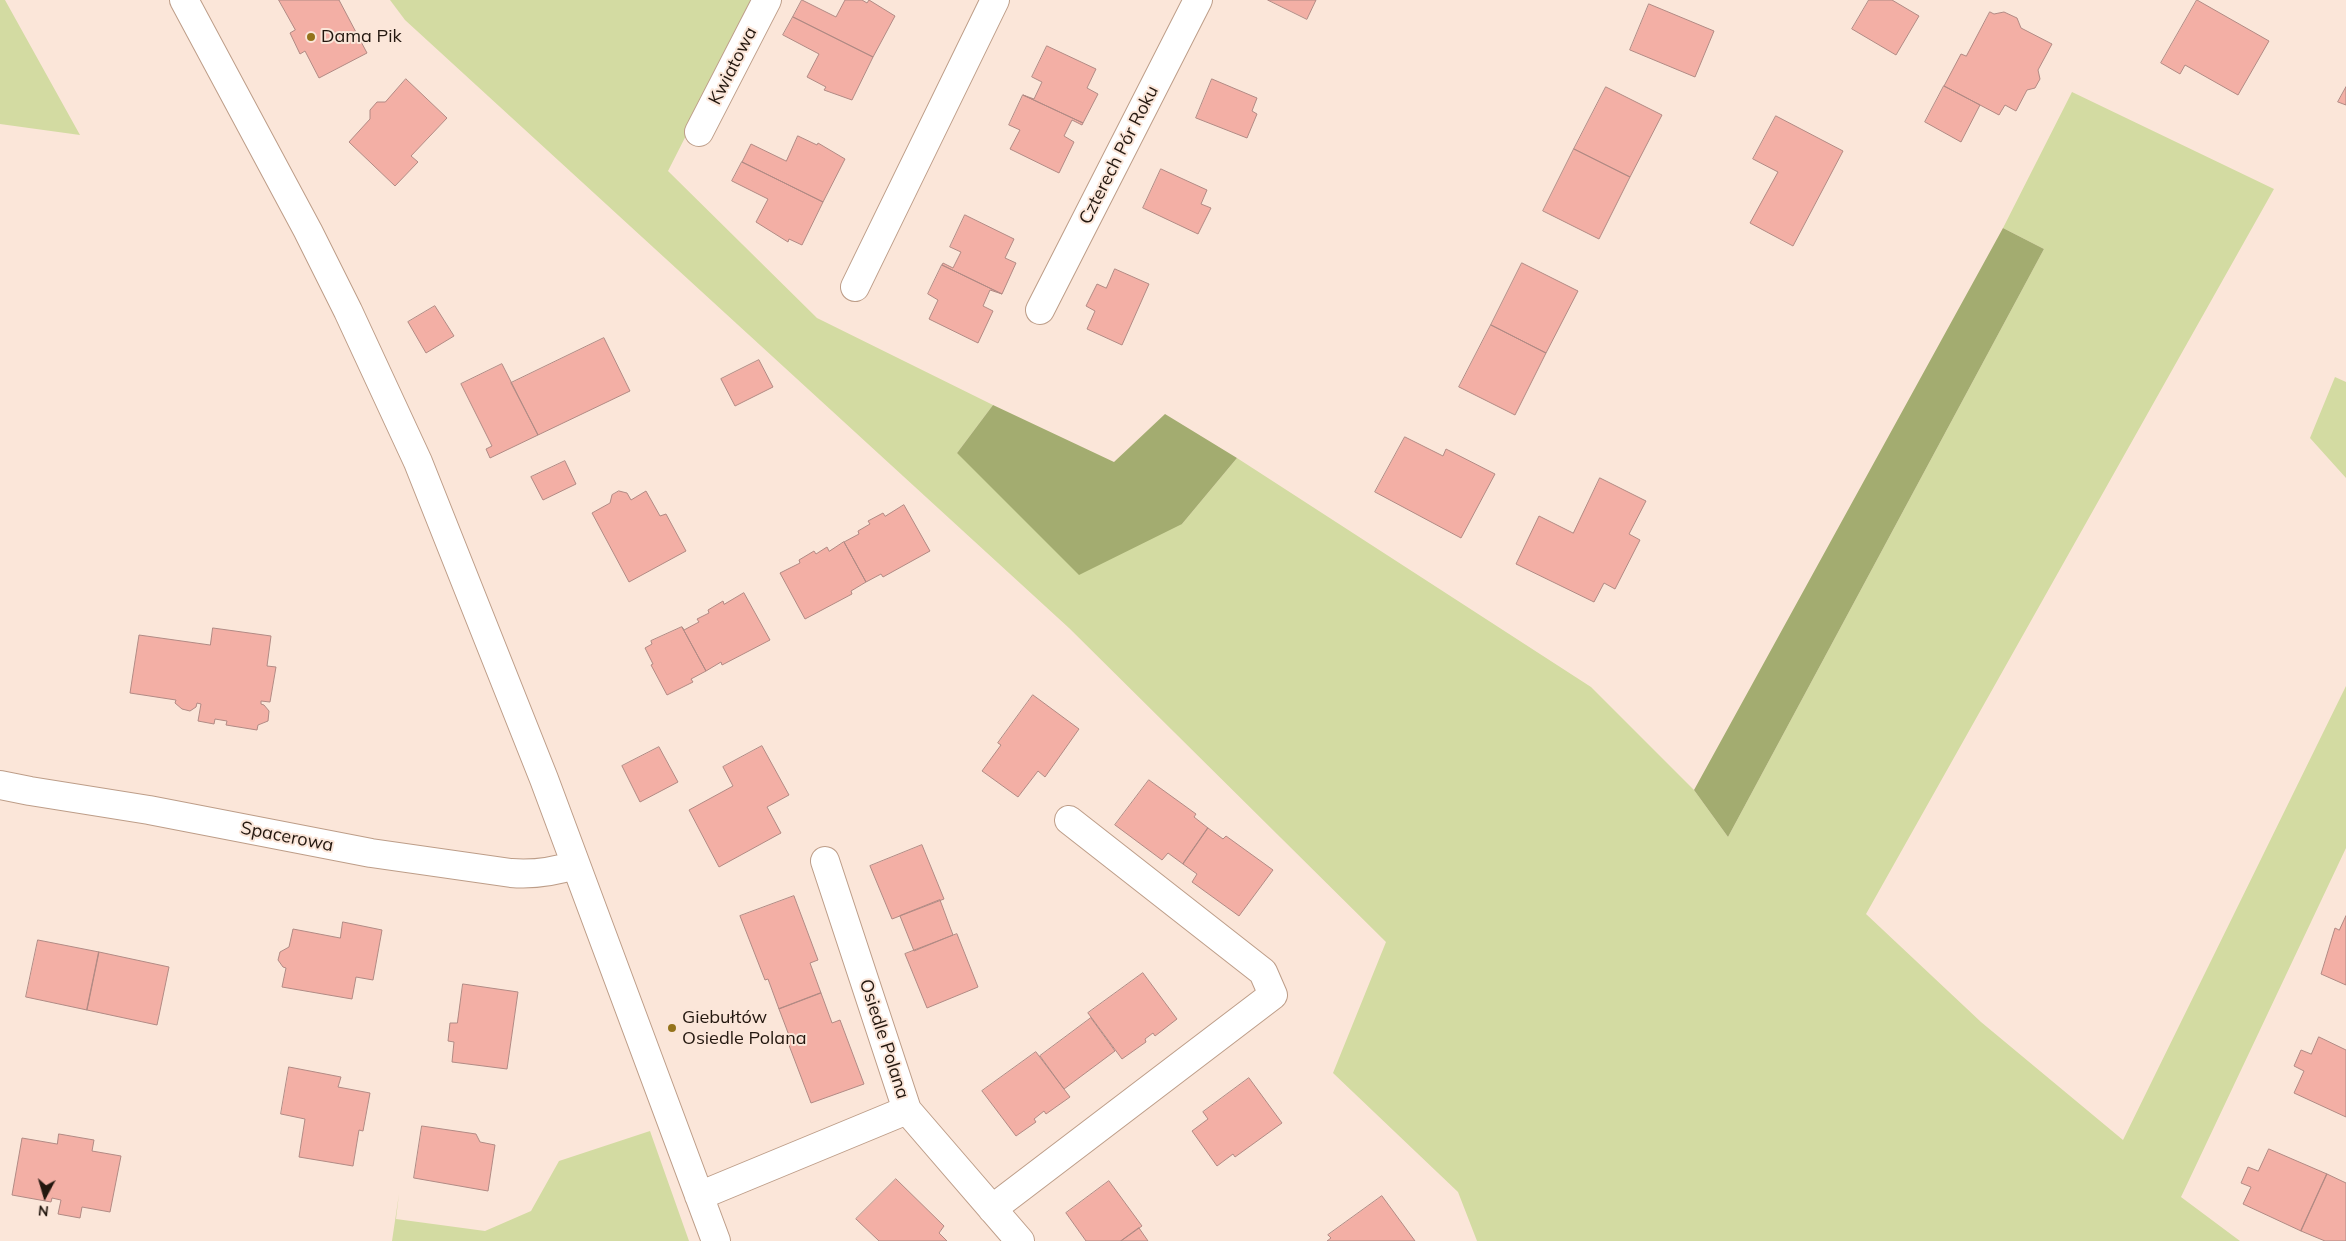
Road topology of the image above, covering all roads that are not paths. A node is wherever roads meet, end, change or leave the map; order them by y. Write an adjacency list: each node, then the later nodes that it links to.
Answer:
1 (184, 0): 11 (street)
2 (768, 0): 5 (street, Kwiatowa)
3 (995, 0): 6 (street)
4 (1198, 0): 7 (street, Czterech Pór Roku)
5 (699, 132)
6 (855, 287)
7 (1040, 310)
8 (0, 784): 11 (street, Spacerowa)
9 (1069, 820): 14 (street)
10 (825, 861): 12 (street, Osiedle Polana)
11 (575, 865): 13 (street)
12 (907, 1110): 13 (street); 14 (street, Osiedle Polana)
13 (700, 1196): 15 (street)
14 (992, 1209): 16 (street, Osiedle Polana)
15 (716, 1241)
16 (1020, 1241)

